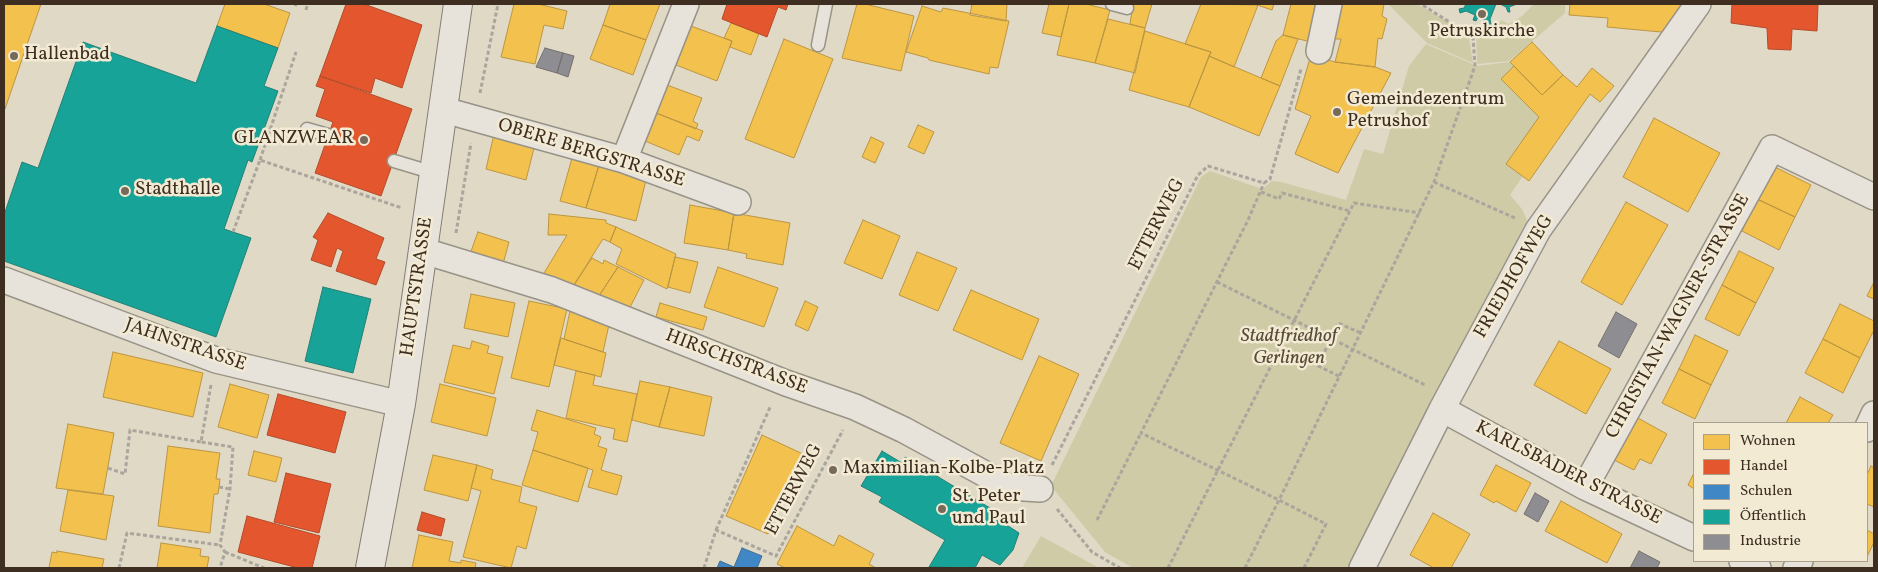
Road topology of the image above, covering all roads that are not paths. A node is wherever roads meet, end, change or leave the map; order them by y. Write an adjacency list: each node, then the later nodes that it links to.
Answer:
1 (458, 4): 9 (main road, HAUPTSTRASSE)
2 (471, 4): 9 (main road)
3 (686, 4): 16 (street)
4 (826, 4): 10 (lane)
5 (1112, 4): 8 (lane)
6 (1328, 4): 11 (street)
7 (1698, 4): 22 (street, FRIEDHOFWEG)
8 (1127, 8)
9 (454, 35): 12 (main road, HAUPTSTRASSE)
10 (818, 45)
11 (1319, 51)
12 (444, 110): 16 (street, OBERE BERGSTRASSE); 17 (main road, HAUPTSTRASSE)
13 (307, 129): 14 (lane)
14 (328, 135)
15 (394, 159): 17 (lane)
16 (624, 160): 19 (street, OBERE BERGSTRASSE)
17 (435, 171): 20 (main road, HAUPTSTRASSE)
18 (1874, 197): 26 (street, CHRISTIAN-WAGNER-STRASSE)
19 (738, 202)
20 (424, 250): 23 (main road, HAUPTSTRASSE); 27 (street, HIRSCHSTRASSE)
21 (4, 280): 23 (street, JAHNSTRASSE)
22 (1437, 399): 26 (street, KARLSBADER STRASSE); 31 (street, FRIEDHOFWEG)
23 (401, 404): 30 (main road, HAUPTSTRASSE)
24 (1874, 414): 25 (street)
25 (1868, 427)
26 (1585, 486): 28 (street, KARLSBADER STRASSE)
27 (1040, 489)
28 (1693, 538)
29 (1744, 562): 32 (street)
30 (370, 568)
31 (1362, 568)
32 (1758, 568)

